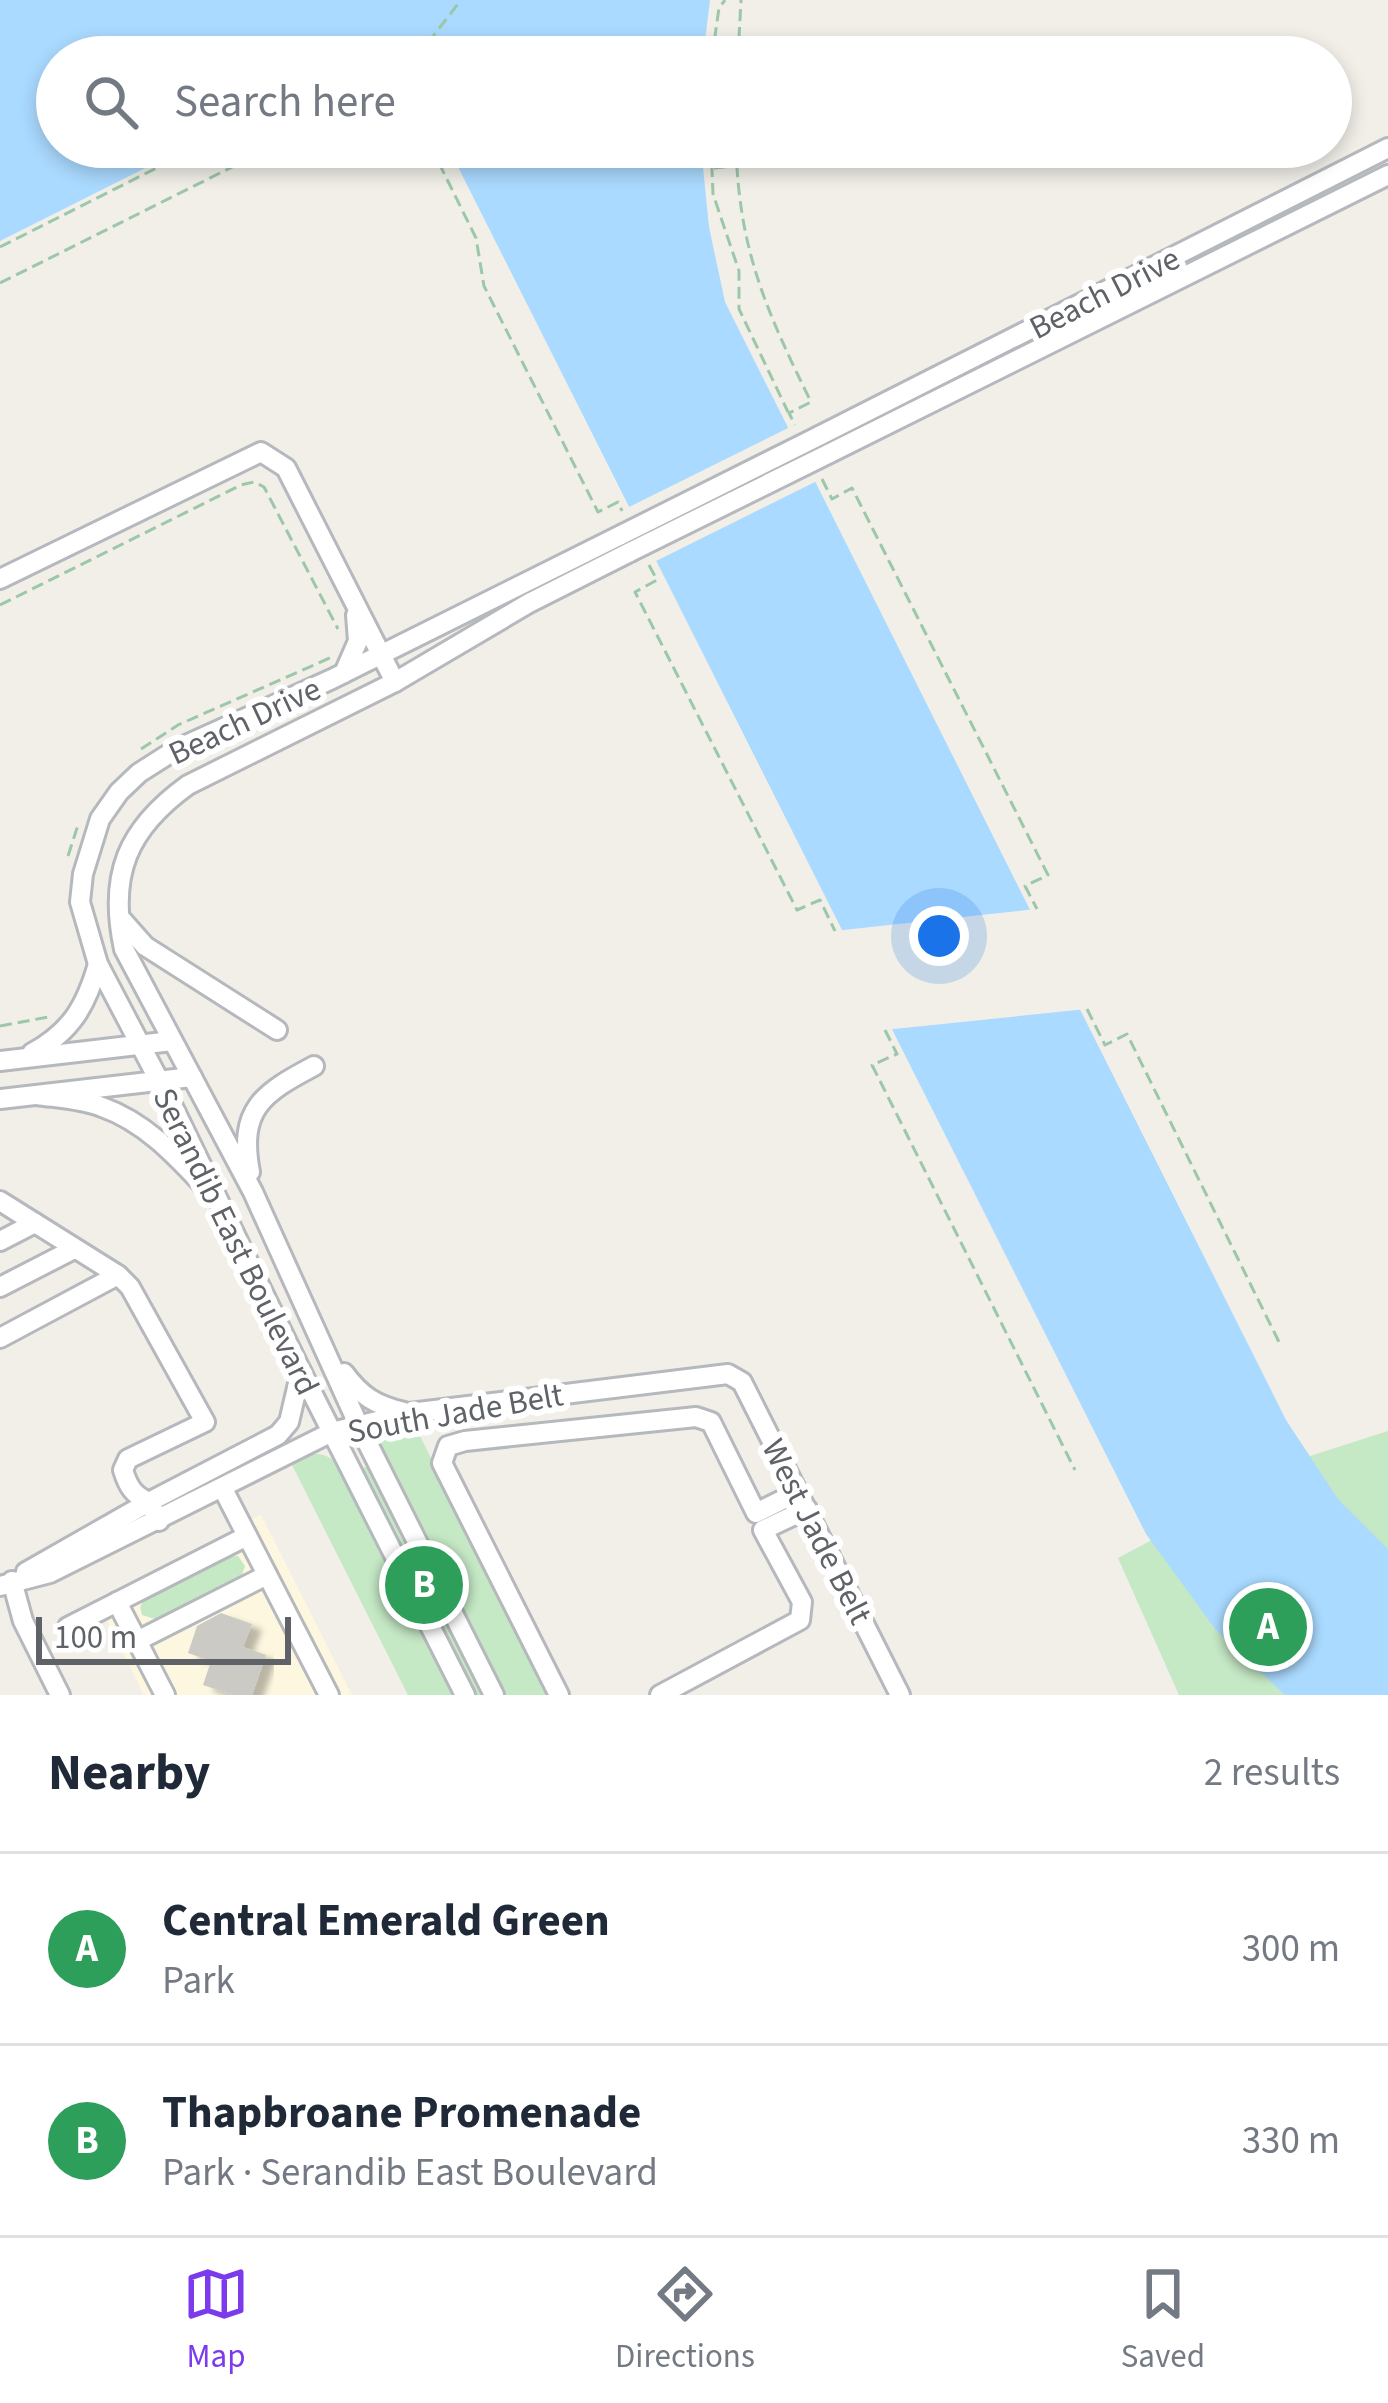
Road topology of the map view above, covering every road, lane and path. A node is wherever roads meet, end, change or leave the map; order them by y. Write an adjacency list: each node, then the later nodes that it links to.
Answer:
1 (461, 0): 4 (path)
2 (725, 0): 5 (path)
3 (741, 0): 6 (path)
4 (433, 36)
5 (715, 36)
6 (739, 36)
7 (1388, 148): 8 (street, Beach Drive)
8 (1352, 167)
9 (156, 168): 17 (path)
10 (230, 168): 18 (path)
11 (441, 168): 23 (path)
12 (720, 168): 15 (path)
13 (736, 168): 19 (path)
14 (1350, 168): 21 (street, Beach Drive)
15 (712, 169): 19 (path)
16 (1388, 175): 21 (street, Beach Drive)
17 (0, 247)
18 (0, 283)
19 (789, 413): 20 (path)
20 (795, 425)
21 (824, 445): 24 (street, bridge)
22 (822, 479): 37 (path)
23 (622, 511)
24 (626, 543): 31 (street, Beach Drive); 33 (street, Beach Drive)
25 (649, 565): 39 (path)
26 (0, 578): 27 (street)
27 (354, 603): 31 (street); 32 (street)
28 (0, 605): 29 (path)
29 (344, 639)
30 (341, 648): 34 (path)
31 (380, 654): 32 (street, Beach Drive); 33 (street)
32 (344, 673): 40 (street, Beach Drive)
33 (395, 682): 38 (street, Beach Drive)
34 (130, 757)
35 (85, 814): 36 (path)
36 (69, 854)
37 (1037, 909)
38 (116, 912): 44 (street); 46 (street, Beach Drive)
39 (835, 931)
40 (98, 964): 47 (street, Beach Drive); 48 (street)
41 (1087, 1009): 64 (path)
42 (57, 1015): 43 (path)
43 (0, 1026)
44 (277, 1030)
45 (885, 1030): 71 (path)
46 (172, 1041): 47 (street); 51 (street, Serandib East Boulevard)
47 (140, 1045): 48 (street); 52 (street, Serandib East Boulevard)
48 (22, 1059): 49 (street)
49 (0, 1061)
50 (314, 1066): 55 (street)
51 (192, 1077): 52 (street); 55 (street, Serandib East Boulevard)
52 (159, 1081): 53 (street); 56 (street, Serandib East Boulevard)
53 (37, 1095): 54 (street); 56 (street)
54 (0, 1099)
55 (253, 1192): 65 (street, Serandib East Boulevard)
56 (218, 1200): 66 (street, Serandib East Boulevard)
57 (0, 1201): 58 (street)
58 (35, 1223): 59 (street); 60 (street)
59 (0, 1241)
60 (74, 1249): 61 (street); 62 (street)
61 (118, 1275): 63 (street); 74 (street)
62 (0, 1287)
63 (0, 1338)
64 (1280, 1343)
65 (329, 1355): 68 (street); 69 (street, Serandib East Boulevard)
66 (301, 1371): 70 (street, Serandib East Boulevard); 74 (street)
67 (728, 1374): 68 (street, South Jade Belt); 73 (street, West Jade Belt)
68 (410, 1413): 69 (street, South Jade Belt)
69 (358, 1424): 70 (street, South Jade Belt); 86 (street, Serandib East Boulevard)
70 (332, 1432): 72 (street, South Jade Belt); 85 (street, Serandib East Boulevard)
71 (1075, 1470)
72 (223, 1489): 75 (street, South Jade Belt); 76 (street)
73 (802, 1500): 87 (street); 88 (street); 89 (street, West Jade Belt)
74 (149, 1502): 75 (street); 78 (street)
75 (159, 1521): 78 (street, South Jade Belt)
76 (247, 1536): 77 (street); 79 (street)
77 (267, 1575): 81 (street); 84 (street)
78 (6, 1583): 82 (street)
79 (117, 1602): 80 (street); 81 (street)
80 (68, 1627)
81 (137, 1641): 83 (street)
82 (59, 1695)
83 (165, 1695)
84 (329, 1695)
85 (464, 1695)
86 (494, 1695)
87 (559, 1695)
88 (660, 1695)
89 (900, 1695)

